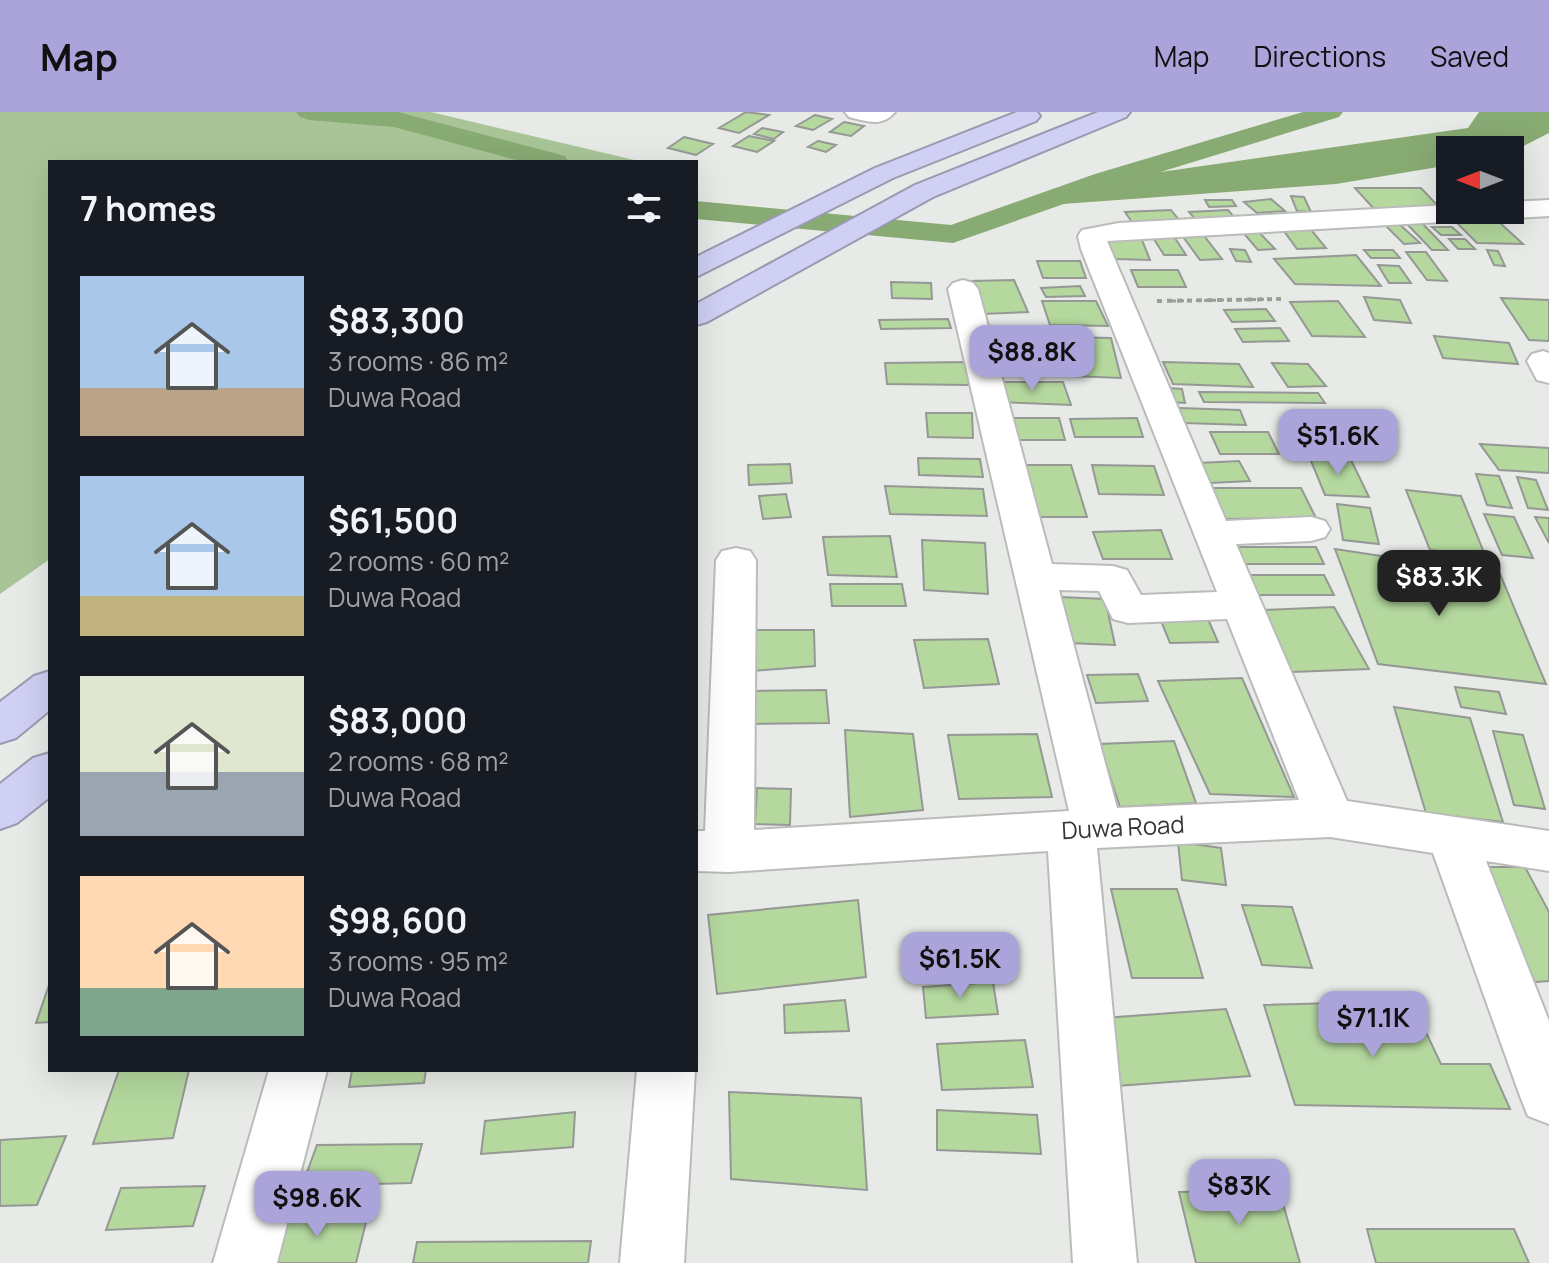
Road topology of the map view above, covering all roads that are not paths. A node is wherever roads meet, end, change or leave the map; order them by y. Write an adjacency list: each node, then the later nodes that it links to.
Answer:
1 (857, 112): 2 (street)
2 (883, 112)
3 (1039, 112): 6 (highway)
4 (1118, 112): 8 (highway)
5 (1549, 208): 10 (street)
6 (698, 267)
7 (963, 289): 12 (street)
8 (698, 315)
9 (1311, 529): 10 (street)
10 (1212, 533): 13 (street)
11 (736, 560): 22 (street)
12 (1035, 576): 13 (street); 19 (street)
13 (1242, 605): 18 (street)
14 (48, 689): 15 (highway)
15 (0, 726)
16 (48, 773): 17 (highway)
17 (0, 810)
18 (1330, 818): 19 (street, Duwa Road); 20 (street, Duwa Road)
19 (1085, 829): 22 (street, Duwa Road); 28 (street)
20 (1452, 838): 21 (street, Duwa Road); 25 (street)
21 (1549, 851)
22 (712, 852)
23 (297, 1072): 26 (street)
24 (666, 1072): 27 (street)
25 (1549, 1096)
26 (245, 1263)
27 (652, 1263)
28 (1105, 1263)

